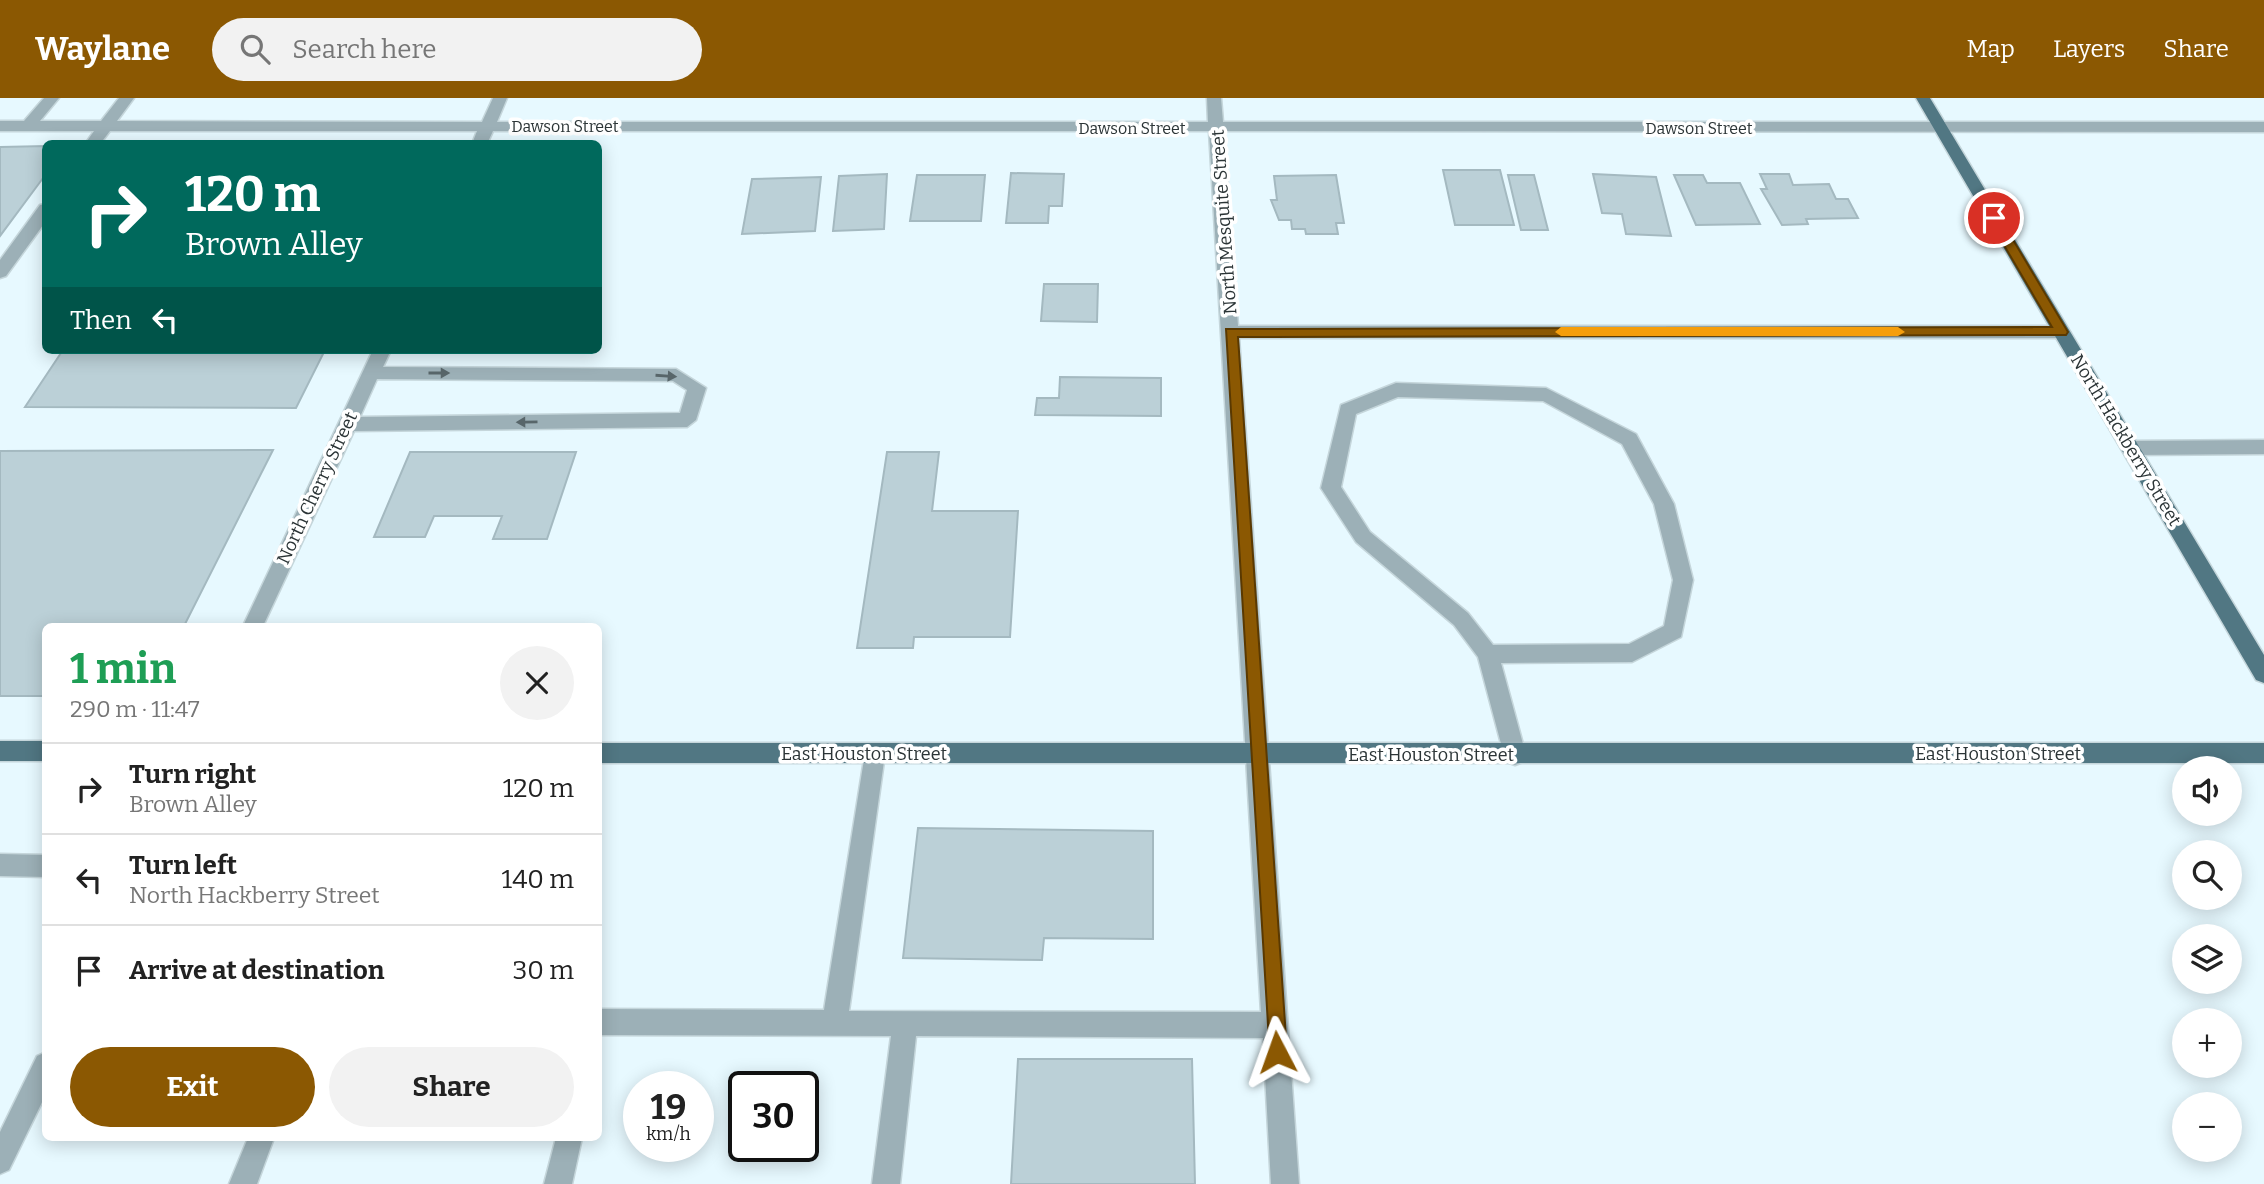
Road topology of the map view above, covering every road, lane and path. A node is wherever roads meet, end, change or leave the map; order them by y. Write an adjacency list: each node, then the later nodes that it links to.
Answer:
1 (52, 98): 8 (street)
2 (127, 98): 9 (street)
3 (500, 98): 6 (street)
4 (1214, 98): 12 (street, North Mesquite Street)
5 (1923, 98): 10 (main road, North Hackberry Street)
6 (487, 126): 9 (street, Dawson Street); 12 (street, Dawson Street); 14 (street)
7 (0, 127): 8 (street, Dawson Street)
8 (28, 127): 9 (street, Dawson Street)
9 (105, 127): 13 (street)
10 (1940, 127): 11 (street, Dawson Street); 12 (street, Dawson Street); 18 (main road, North Hackberry Street)
11 (2264, 127)
12 (1218, 129): 17 (street, North Mesquite Street)
13 (95, 140)
14 (481, 140)
15 (42, 214): 16 (street)
16 (0, 272)
17 (1231, 332): 18 (street); 32 (street, North Mesquite Street)
18 (2061, 332): 23 (main road, North Hackberry Street)
19 (380, 354): 20 (street, North Cherry Street)
20 (371, 373): 21 (street, North Cherry Street); 21 (street, one-way to 21)
21 (347, 424): 24 (street, North Cherry Street)
22 (2264, 447): 23 (street)
23 (2130, 448): 26 (main road, North Hackberry Street)
24 (254, 623)
25 (1488, 654): 25 (street); 33 (street)
26 (2264, 674)
27 (0, 751): 28 (main road)
28 (42, 751)
29 (602, 753): 31 (main road, East Houston Street)
30 (2264, 753): 33 (main road, East Houston Street)
31 (874, 754): 32 (main road, East Houston Street); 37 (street)
32 (1258, 755): 33 (main road, East Houston Street); 39 (street, North Mesquite Street)
33 (1515, 755)
34 (0, 865): 35 (street)
35 (42, 866)
36 (602, 1022): 37 (street)
37 (835, 1023): 38 (street)
38 (905, 1023): 39 (street); 46 (street)
39 (1275, 1025): 47 (street, North Mesquite Street)
40 (42, 1073): 43 (street)
41 (260, 1141): 44 (street)
42 (568, 1141): 45 (street)
43 (0, 1161)
44 (243, 1184)
45 (558, 1184)
46 (886, 1184)
47 (1285, 1184)

